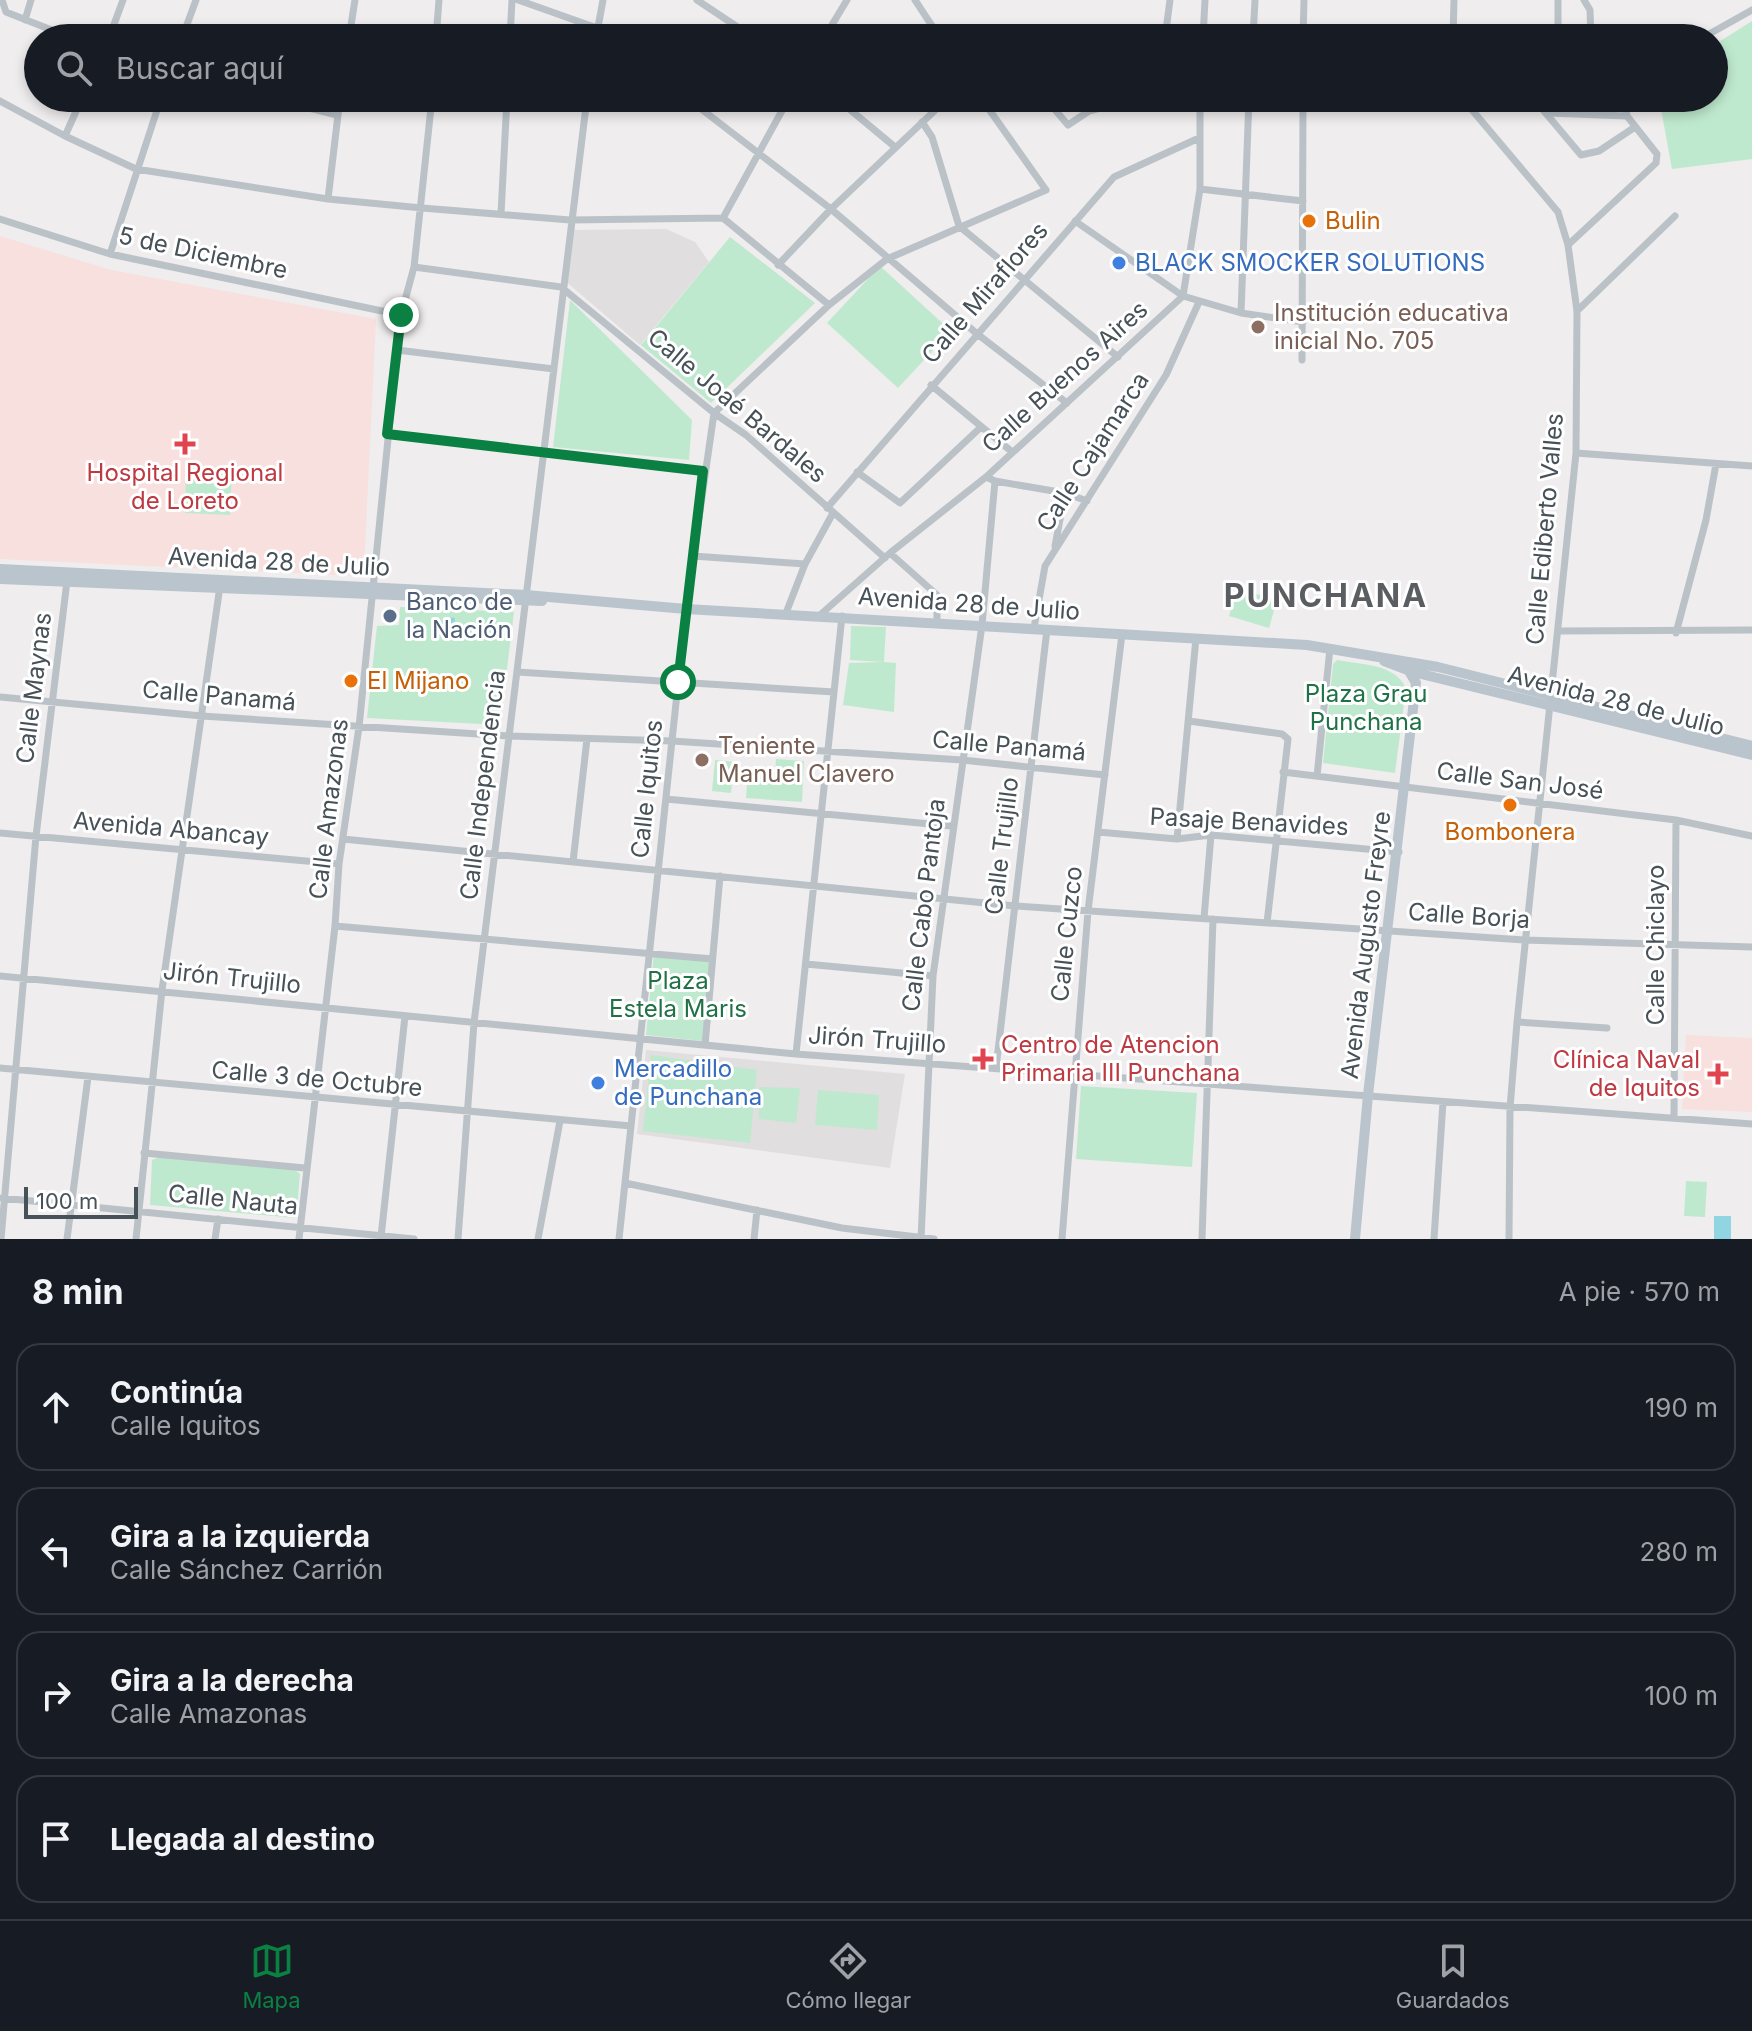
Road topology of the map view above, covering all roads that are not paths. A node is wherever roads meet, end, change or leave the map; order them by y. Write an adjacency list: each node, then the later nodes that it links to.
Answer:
1 (2, 0): 21 (street)
2 (31, 0): 21 (street)
3 (123, 0): 23 (street)
4 (196, 0): 24 (street)
5 (355, 0): 25 (street)
6 (439, 0): 26 (street)
7 (512, 0): 27 (street)
8 (518, 0): 28 (street)
9 (603, 0): 29 (street)
10 (697, 0): 30 (street)
11 (847, 0): 31 (street)
12 (915, 0): 32 (street)
13 (1170, 0): 33 (street)
14 (1205, 0): 34 (street)
15 (1255, 0): 35 (street)
16 (1304, 0): 36 (street)
17 (1454, 0): 37 (street)
18 (1558, 0): 38 (street)
19 (1584, 0): 39 (street)
20 (1752, 10): 40 (street)
21 (25, 20): 22 (street)
22 (35, 24)
23 (114, 24)
24 (187, 24)
25 (351, 24)
26 (437, 24)
27 (511, 24)
28 (586, 24)
29 (598, 24)
30 (733, 24)
31 (832, 24)
32 (931, 24)
33 (1167, 24)
34 (1204, 24)
35 (1254, 24)
36 (1303, 24)
37 (1453, 24)
38 (1558, 24)
39 (1590, 24)
40 (1727, 24)
41 (0, 101): 66 (street)
42 (76, 112): 66 (street)
43 (156, 112): 70 (street)
44 (325, 112): 62 (street)
45 (338, 112): 62 (street)
46 (431, 112): 75 (street, Calle Amazonas)
47 (506, 112): 77 (street)
48 (585, 112): 81 (street, Calle Independencia)
49 (705, 112): 69 (street)
50 (781, 112): 69 (street)
51 (853, 112): 68 (street)
52 (933, 112): 64 (street)
53 (991, 112): 83 (street)
54 (1057, 112): 55 (street)
55 (1088, 112)
56 (1200, 112): 67 (street, Calle Buenos Aires)
57 (1248, 112): 72 (street)
58 (1303, 112): 74 (street)
59 (1474, 112): 84 (street, Calle Ediberto Valles)
60 (1626, 112): 63 (street)
61 (1548, 113): 63 (street); 65 (street)
62 (337, 115): 73 (street)
63 (1627, 116): 65 (street)
64 (922, 122): 68 (street); 83 (street)
65 (1635, 127): 84 (street)
66 (65, 136): 70 (street)
67 (1199, 138): 71 (street, Calle Buenos Aires); 82 (street, Calle Miraflores)
68 (895, 147): 76 (street)
69 (758, 153): 76 (street); 79 (street)
70 (136, 169): 73 (street); 85 (street)
71 (1200, 189): 72 (street); 91 (street, Calle Buenos Aires)
72 (1244, 194): 74 (street); 95 (street)
73 (328, 199): 75 (street)
74 (1303, 201): 97 (street)
75 (422, 208): 77 (street); 88 (street, Calle Amazonas)
76 (831, 209): 86 (street); 87 (street)
77 (501, 214): 81 (street)
78 (1675, 216): 94 (street)
79 (723, 218): 81 (street); 87 (street)
80 (0, 219): 85 (street, 5 de Diciembre)
81 (570, 220): 90 (street, Calle Independencia)
82 (1075, 221): 89 (street, Calle Miraflores); 91 (street)
83 (959, 226): 86 (street); 89 (street)
84 (1568, 245): 94 (street, Calle Ediberto Valles)
85 (110, 254): 96 (street, 5 de Diciembre)
86 (887, 259): 93 (street); 98 (street)
87 (778, 265): 93 (street)
88 (414, 267): 90 (street); 96 (street, Calle Amazonas)
89 (1022, 282): 98 (street, Calle Miraflores); 100 (street)
90 (561, 287): 102 (street, Calle Independencia); 105 (street, Calle Joaé Bardales)
91 (1183, 296): 92 (street); 100 (street, Calle Buenos Aires)
92 (1199, 302): 95 (street); 118 (street, Calle Cajamarca)
93 (829, 305): 105 (street)
94 (1577, 311): 110 (street, Calle Ediberto Valles)
95 (1241, 313): 97 (street)
96 (401, 315): 99 (street, Calle Amazonas)
97 (1303, 322): 101 (street)
98 (976, 333): 103 (street, Calle Miraflores); 104 (street)
99 (397, 350): 102 (street); 107 (street, Calle Amazonas)
100 (1118, 357): 104 (street, Calle Buenos Aires)
101 (1302, 360)
102 (554, 369): 109 (street, Calle Independencia)
103 (931, 385): 106 (street); 114 (street, Calle Miraflores)
104 (1067, 403): 108 (street, Calle Buenos Aires)
105 (714, 413): 113 (street, Calle Iquitos); 119 (street, Calle Joaé Bardales)
106 (981, 427): 108 (street); 114 (street)
107 (387, 434): 109 (street); 128 (street, Calle Amazonas)
108 (1011, 451): 115 (street, Calle Buenos Aires)
109 (542, 453): 113 (street); 129 (street, Calle Independencia)
110 (1576, 453): 111 (street); 139 (street, Calle Ediberto Valles)
111 (1716, 464): 112 (street); 140 (street)
112 (1752, 466)
113 (703, 471): 122 (street, Calle Iquitos)
114 (857, 472): 119 (street, Calle Miraflores)
115 (986, 477): 116 (street); 121 (street, Calle Buenos Aires)
116 (995, 481): 117 (street); 135 (street, Calle Cabo Pantoja)
117 (1065, 493): 118 (street); 120 (street)
118 (1087, 501): 120 (street, Calle Cajamarca)
119 (830, 510): 121 (street, Calle Joaé Bardales); 123 (street, Calle Miraflores)
120 (1055, 548): 136 (street, Calle Cajamarca)
121 (887, 555): 132 (street, Calle Buenos Aires); 134 (street, Calle Joaé Bardales)
122 (693, 556): 123 (street); 130 (street, Calle Iquitos)
123 (805, 564): 131 (street, Calle Miraflores)
124 (0, 569): 125 (main road, Avenida 28 de Julio)
125 (68, 577): 126 (main road, Avenida 28 de Julio); 127 (main road, Avenida 28 de Julio); 152 (street, Calle Maynas)
126 (0, 579)
127 (220, 584): 128 (main road, Avenida 28 de Julio); 153 (street)
128 (372, 592): 129 (main road, Avenida 28 de Julio); 155 (street, Calle Amazonas)
129 (526, 599): 130 (main road, Avenida 28 de Julio); 146 (street, Calle Independencia)
130 (686, 609): 131 (main road, Avenida 28 de Julio); 148 (street, Calle Iquitos)
131 (786, 613): 132 (main road, Avenida 28 de Julio)
132 (820, 615): 133 (main road, Avenida 28 de Julio)
133 (842, 616): 134 (main road, Avenida 28 de Julio); 149 (street)
134 (937, 622): 135 (main road, Avenida 28 de Julio)
135 (982, 625): 136 (main road, Avenida 28 de Julio); 162 (street, Calle Cabo Pantoja)
136 (1034, 628): 137 (main road, Avenida 28 de Julio)
137 (1047, 629): 141 (main road, Avenida 28 de Julio); 163 (street, Calle Trujillo)
138 (1752, 630): 140 (street)
139 (1558, 631): 140 (street); 151 (street, Calle Ediberto Valles)
140 (1676, 633)
141 (1122, 634): 142 (main road, Avenida 28 de Julio); 165 (street, Calle Cuzco)
142 (1196, 638): 143 (main road, Avenida 28 de Julio); 154 (street)
143 (1330, 648): 144 (main road, Avenida 28 de Julio); 166 (street)
144 (1378, 658): 145 (main road, Avenida 28 de Julio); 147 (main road, Avenida 28 de Julio)
145 (1403, 661): 147 (main road); 151 (main road, Avenida 28 de Julio)
146 (517, 672): 148 (street); 156 (street, Calle Independencia)
147 (1413, 672): 151 (main road, Avenida 28 de Julio); 167 (main road, Avenida Augusto Freyre)
148 (678, 682): 149 (street); 158 (street, Calle Iquitos)
149 (834, 692): 160 (street)
150 (0, 697): 152 (street, Calle Panamá)
151 (1549, 700): 159 (main road, Avenida 28 de Julio); 161 (main road, Avenida 28 de Julio); 169 (street, Calle Ediberto Valles)
152 (51, 701): 153 (street, Calle Panamá); 176 (street, Calle Maynas)
153 (202, 716): 155 (street, Calle Panamá); 181 (street)
154 (1189, 721): 164 (street); 179 (street)
155 (359, 727): 156 (street, Calle Panamá); 178 (street, Calle Amazonas)
156 (509, 736): 157 (street, Calle Panamá); 183 (street, Calle Independencia)
157 (587, 739): 158 (street, Calle Panamá); 184 (street)
158 (672, 741): 160 (street, Calle Panamá); 168 (street, Calle Iquitos)
159 (1752, 746)
160 (828, 753): 162 (street, Calle Panamá); 170 (street)
161 (1752, 755)
162 (962, 760): 163 (street, Calle Panamá); 172 (street, Calle Cabo Pantoja)
163 (1031, 767): 165 (street, Calle Panamá); 190 (street, Calle Trujillo)
164 (1283, 772): 166 (street, Calle San José); 180 (street)
165 (1105, 775): 173 (street, Calle Cuzco)
166 (1317, 776): 167 (street, Calle San José)
167 (1406, 787): 169 (street, Calle San José); 182 (main road, Avenida Augusto Freyre)
168 (666, 799): 170 (street); 186 (street, Calle Iquitos)
169 (1542, 804): 171 (street, Calle San José); 198 (street, Calle Ediberto Valles)
170 (821, 813): 172 (street); 188 (street)
171 (1676, 820): 177 (street, Calle San José); 199 (street, Calle Chiclayo)
172 (951, 826): 189 (street, Calle Cabo Pantoja)
173 (1098, 832): 179 (street, Pasaje Benavides); 191 (street, Calle Cuzco)
174 (0, 833): 176 (street, Avenida Abancay)
175 (1211, 835): 179 (street, Pasaje Benavides); 180 (street, Pasaje Benavides); 192 (street)
176 (36, 836): 181 (street, Avenida Abancay); 206 (street, Calle Maynas)
177 (1752, 836)
178 (343, 839): 183 (street, Calle Borja); 185 (street, Calle Amazonas)
179 (1177, 839)
180 (1276, 841): 182 (street, Pasaje Benavides); 194 (street)
181 (181, 850): 185 (street, Avenida Abancay); 207 (street)
182 (1399, 852): 196 (main road, Avenida Augusto Freyre)
183 (495, 854): 184 (street, Calle Borja); 197 (street, Calle Independencia)
184 (573, 862): 186 (street, Calle Borja)
185 (339, 864): 195 (street, Calle Amazonas)
186 (659, 871): 187 (street, Calle Borja); 201 (street, Calle Iquitos)
187 (720, 876): 188 (street, Calle Borja); 202 (street)
188 (814, 885): 189 (street, Calle Borja); 203 (street)
189 (941, 899): 190 (street, Calle Borja); 205 (street, Calle Cabo Pantoja)
190 (1015, 906): 191 (street, Calle Borja); 218 (street, Calle Trujillo)
191 (1088, 911): 192 (street, Calle Borja); 220 (street, Calle Cuzco)
192 (1204, 918): 193 (street, Calle Borja)
193 (1213, 919): 194 (street, Calle Borja); 223 (street)
194 (1267, 923): 196 (street, Calle Borja)
195 (335, 926): 197 (street); 208 (street, Calle Amazonas)
196 (1390, 931): 198 (street, Calle Borja); 224 (main road, Avenida Augusto Freyre)
197 (484, 938): 201 (street); 211 (street, Calle Independencia)
198 (1524, 940): 199 (street, Calle Borja); 210 (street, Calle Ediberto Valles)
199 (1677, 944): 200 (street, Calle Borja); 230 (street, Calle Chiclayo)
200 (1752, 947)
201 (650, 954): 202 (street); 213 (street, Calle Iquitos)
202 (712, 959): 214 (street)
203 (806, 964): 205 (street); 215 (street)
204 (0, 976): 206 (street, Jirón Trujillo)
205 (933, 976): 216 (street, Calle Cabo Pantoja)
206 (26, 979): 207 (street, Jirón Trujillo); 219 (street, Calle Maynas)
207 (162, 990): 208 (street, Jirón Trujillo); 222 (street)
208 (325, 1007): 209 (street, Jirón Trujillo); 225 (street, Calle Amazonas)
209 (405, 1016): 211 (street, Jirón Trujillo); 227 (street)
210 (1517, 1022): 212 (street); 228 (street, Calle Ediberto Valles)
211 (474, 1023): 213 (street, Jirón Trujillo); 229 (street, Calle Independencia)
212 (1607, 1028)
213 (641, 1039): 214 (street, Jirón Trujillo); 233 (street, Calle Iquitos)
214 (705, 1045): 215 (street, Jirón Trujillo)
215 (796, 1054): 216 (street, Jirón Trujillo)
216 (928, 1064): 218 (street, Jirón Trujillo); 247 (street, Calle Cabo Pantoja)
217 (0, 1068): 219 (street, Calle 3 de Octubre)
218 (996, 1068): 220 (street, Jirón Trujillo)
219 (16, 1070): 221 (street, Calle 3 de Octubre); 235 (street, Calle Maynas)
220 (1075, 1073): 223 (street, Jirón Trujillo); 260 (street, Calle Cuzco)
221 (88, 1077): 222 (street, Calle 3 de Octubre); 240 (street)
222 (153, 1083): 225 (street, Calle 3 de Octubre); 236 (street)
223 (1205, 1083): 224 (street, Jirón Trujillo); 261 (street)
224 (1368, 1095): 226 (street, Jirón Trujillo); 262 (main road, Avenida Augusto Freyre)
225 (313, 1100): 227 (street, Calle 3 de Octubre); 237 (street, Calle Amazonas)
226 (1443, 1102): 228 (street, Jirón Trujillo); 263 (street)
227 (396, 1106): 229 (street, Calle 3 de Octubre); 246 (street)
228 (1510, 1108): 230 (street, Jirón Trujillo); 264 (street, Calle Ediberto Valles)
229 (469, 1113): 231 (street, Calle 3 de Octubre); 254 (street, Calle Independencia)
230 (1674, 1118): 232 (street, Jirón Trujillo)
231 (560, 1121): 233 (street, Calle 3 de Octubre); 255 (street)
232 (1752, 1124)
233 (631, 1126): 238 (street, Calle Iquitos)
234 (0, 1133): 235 (street)
235 (10, 1134): 239 (street, Calle Maynas)
236 (144, 1153): 237 (street); 241 (street)
237 (305, 1168): 244 (street, Calle Amazonas)
238 (625, 1183): 242 (street); 256 (street, Calle Iquitos)
239 (2, 1198): 240 (street, Calle Nauta); 248 (street, Calle Maynas)
240 (71, 1204): 241 (street, Calle Nauta); 249 (street)
241 (139, 1210): 243 (street, Calle Nauta); 250 (street)
242 (757, 1210): 245 (street); 257 (street)
243 (218, 1219): 244 (street, Calle Nauta); 251 (street)
244 (301, 1227): 246 (street, Calle Nauta); 252 (street, Calle Amazonas)
245 (842, 1228): 247 (street); 258 (street)
246 (381, 1237): 253 (street, Calle Nauta)
247 (921, 1238): 259 (street)
248 (1, 1239)
249 (67, 1239)
250 (136, 1239)
251 (215, 1239)
252 (299, 1239)
253 (414, 1239)
254 (458, 1239)
255 (538, 1239)
256 (619, 1239)
257 (754, 1239)
258 (840, 1239)
259 (934, 1239)
260 (1062, 1239)
261 (1202, 1239)
262 (1355, 1239)
263 (1434, 1239)
264 (1509, 1239)

